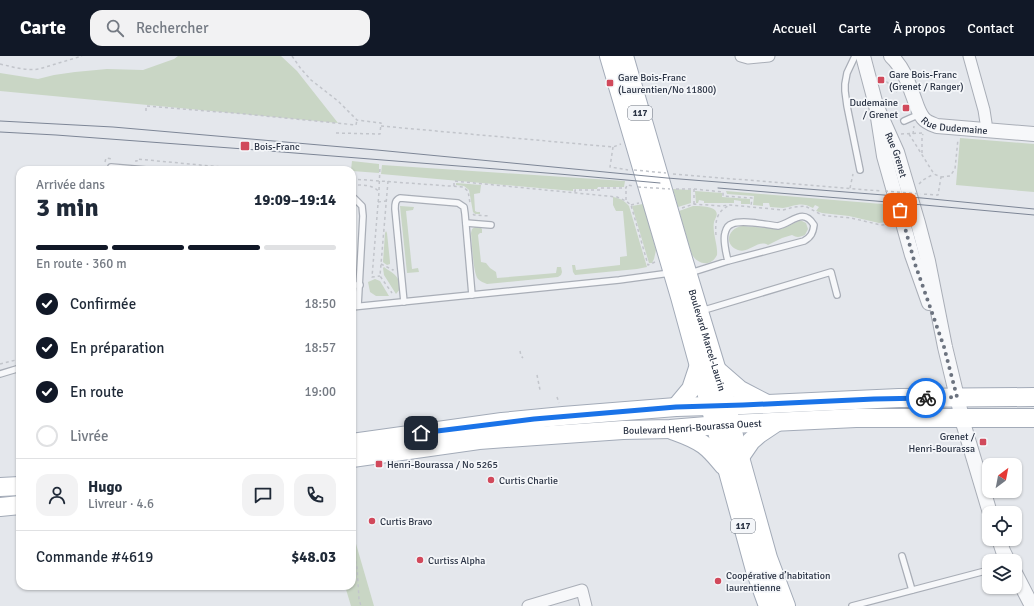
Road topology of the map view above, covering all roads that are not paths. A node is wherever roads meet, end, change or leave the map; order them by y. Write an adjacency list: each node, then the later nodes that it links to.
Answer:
1 (609, 56): 14 (main road, 117)
2 (624, 56): 14 (main road, 117)
3 (741, 56): 4 (street)
4 (769, 56)
5 (855, 56): 13 (lane)
6 (863, 56): 31 (street, Rue Grenet)
7 (891, 56): 9 (street, Rue Dudemaine)
8 (969, 56): 11 (street)
9 (917, 118): 10 (lane); 11 (street, Rue Dudemaine)
10 (904, 121)
11 (986, 130): 12 (street, Rue Dudemaine)
12 (1034, 134)
13 (860, 170)
14 (657, 186): 19 (main road, Boulevard Marcel-Laurin / 117)
15 (356, 200): 20 (lane)
16 (466, 223): 17 (lane); 22 (lane); 24 (lane)
17 (491, 225)
18 (728, 261): 18 (lane); 19 (lane)
19 (680, 273): 22 (lane); 26 (main road, Boulevard Marcel-Laurin / 117); 27 (main road, Boulevard Marcel-Laurin / 117)
20 (360, 285): 21 (lane); 25 (lane)
21 (356, 286)
22 (472, 295): 24 (lane)
23 (837, 295): 26 (lane)
24 (404, 302): 25 (lane)
25 (358, 306)
26 (699, 311): 29 (main road, Boulevard Marcel-Laurin / 117)
27 (699, 364): 34 (main road, Boulevard Marcel-Laurin / 117); 35 (main road)
28 (16, 369): 30 (lane)
29 (717, 370): 33 (main road); 34 (main road, Boulevard Marcel-Laurin / 117)
30 (0, 374)
31 (957, 397): 32 (main road, Boulevard Henri-Bourassa Ouest); 33 (main road, Boulevard Henri-Bourassa Ouest); 36 (street, Rue Grenet)
32 (1034, 397)
33 (767, 404): 34 (main road, Boulevard Henri-Bourassa Ouest)
34 (718, 406): 35 (main road, Boulevard Henri-Bourassa Ouest); 39 (main road, Boulevard Marcel-Laurin / 117)
35 (676, 407): 41 (main road, Boulevard Henri-Bourassa Ouest)
36 (962, 418): 37 (main road, Boulevard Henri-Bourassa Ouest); 38 (main road, Boulevard Henri-Bourassa Ouest); 48 (street, Rue Grenet)
37 (1034, 418)
38 (778, 422): 39 (main road, Boulevard Henri-Bourassa Ouest); 42 (main road)
39 (723, 424): 40 (main road, Boulevard Henri-Bourassa Ouest); 42 (main road, Boulevard Marcel-Laurin / 117); 44 (main road, Boulevard Marcel-Laurin / 117)
40 (670, 429): 43 (main road, Boulevard Henri-Bourassa Ouest); 44 (main road)
41 (356, 442)
42 (740, 456): 57 (main road, Boulevard Marcel-Laurin / 117)
43 (356, 457)
44 (728, 472): 56 (main road, Boulevard Marcel-Laurin / 117)
45 (16, 486): 46 (main road)
46 (0, 487)
47 (16, 505): 49 (main road)
48 (988, 506)
49 (0, 507)
50 (902, 556): 53 (lane)
51 (982, 572): 53 (lane)
52 (1022, 587): 59 (street)
53 (912, 590): 58 (lane)
54 (528, 606): 55 (street)
55 (586, 606)
56 (768, 606)
57 (786, 606)
58 (852, 606)
59 (1032, 606)

